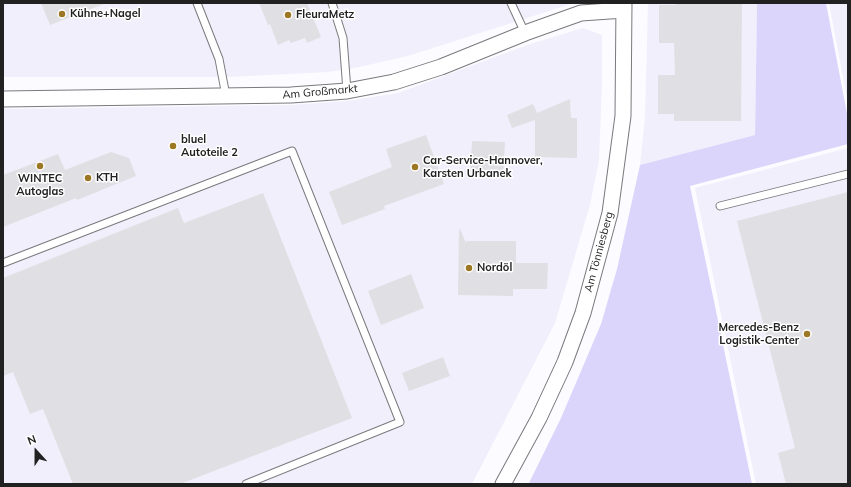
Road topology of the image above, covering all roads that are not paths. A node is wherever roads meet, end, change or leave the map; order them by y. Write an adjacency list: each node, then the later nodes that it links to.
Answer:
1 (197, 3): 7 (lane)
2 (332, 3): 6 (lane)
3 (512, 3): 5 (lane)
4 (624, 7): 5 (street, Am Großmarkt); 13 (street, Am Tönniesberg)
5 (525, 33): 6 (street, Am Großmarkt)
6 (347, 91): 7 (street, Am Großmarkt)
7 (226, 96): 8 (street, Am Großmarkt)
8 (3, 99)
9 (848, 174): 10 (lane)
10 (720, 206)
11 (3, 263): 12 (lane)
12 (246, 484)
13 (503, 484)

